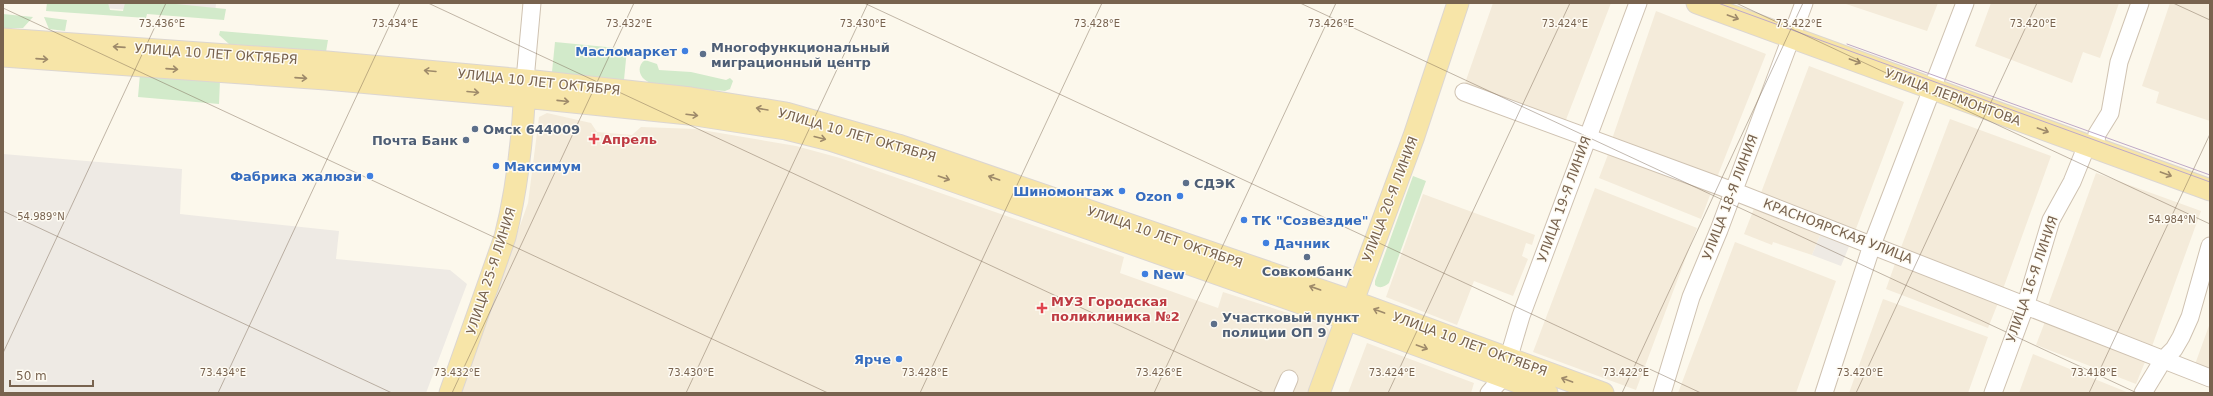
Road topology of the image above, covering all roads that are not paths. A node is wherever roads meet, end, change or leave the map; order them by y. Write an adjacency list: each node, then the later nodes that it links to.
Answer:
1 (532, 3): 11 (street, УЛИЦА 25-Я ЛИНИЯ)
2 (1458, 3): 21 (main road, УЛИЦА 20-Я ЛИНИЯ)
3 (1638, 3): 14 (street, УЛИЦА 19-Я ЛИНИЯ)
4 (1697, 3): 8 (main road, УЛИЦА ЛЕРМОНТОВА, one-way to 8)
5 (1804, 3): 8 (street, УЛИЦА 18-Я ЛИНИЯ)
6 (1965, 3): 12 (street)
7 (2140, 3): 15 (street, УЛИЦА 16-Я ЛИНИЯ)
8 (1791, 38): 12 (main road, УЛИЦА ЛЕРМОНТОВА, one-way to 12); 17 (street, УЛИЦА 18-Я ЛИНИЯ)
9 (3, 39): 11 (main road, УЛИЦА 10 ЛЕТ ОКТЯБРЯ, one-way to 9)
10 (3, 56): 11 (main road, УЛИЦА 10 ЛЕТ ОКТЯБРЯ, one-way to 11)
11 (525, 88): 21 (main road, УЛИЦА 10 ЛЕТ ОКТЯБРЯ); 25 (main road, УЛИЦА 25-Я ЛИНИЯ)
12 (1933, 90): 15 (main road, УЛИЦА ЛЕРМОНТОВА, one-way to 15); 18 (street)
13 (1464, 92): 14 (street, КРАСНОЯРСКАЯ УЛИЦА)
14 (1588, 137): 17 (street, КРАСНОЯРСКАЯ УЛИЦА); 23 (street, УЛИЦА 19-Я ЛИНИЯ)
15 (2091, 147): 16 (main road, УЛИЦА ЛЕРМОНТОВА, one-way to 16); 20 (street, УЛИЦА 16-Я ЛИНИЯ)
16 (2210, 190)
17 (1733, 191): 18 (street, КРАСНОЯРСКАЯ УЛИЦА); 30 (street, УЛИЦА 18-Я ЛИНИЯ)
18 (1872, 245): 20 (street, КРАСНОЯРСКАЯ УЛИЦА); 31 (street)
19 (2210, 246): 22 (street)
20 (2026, 304): 22 (street, КРАСНОЯРСКАЯ УЛИЦА); 32 (street, УЛИЦА 16-Я ЛИНИЯ)
21 (1349, 310): 23 (main road, УЛИЦА 10 ЛЕТ ОКТЯБРЯ); 26 (main road, УЛИЦА 20-Я ЛИНИЯ)
22 (2163, 360): 24 (street, КРАСНОЯРСКАЯ УЛИЦА); 33 (street)
23 (1507, 368): 27 (street, УЛИЦА 19-Я ЛИНИЯ); 28 (main road, УЛИЦА 10 ЛЕТ ОКТЯБРЯ); 29 (main road, УЛИЦА 10 ЛЕТ ОКТЯБРЯ, one-way to 23)
24 (2210, 378)
25 (450, 393)
26 (1319, 393)
27 (1489, 393)
28 (1547, 393)
29 (1603, 393)
30 (1662, 393)
31 (1824, 393)
32 (1993, 393)
33 (2143, 393)

